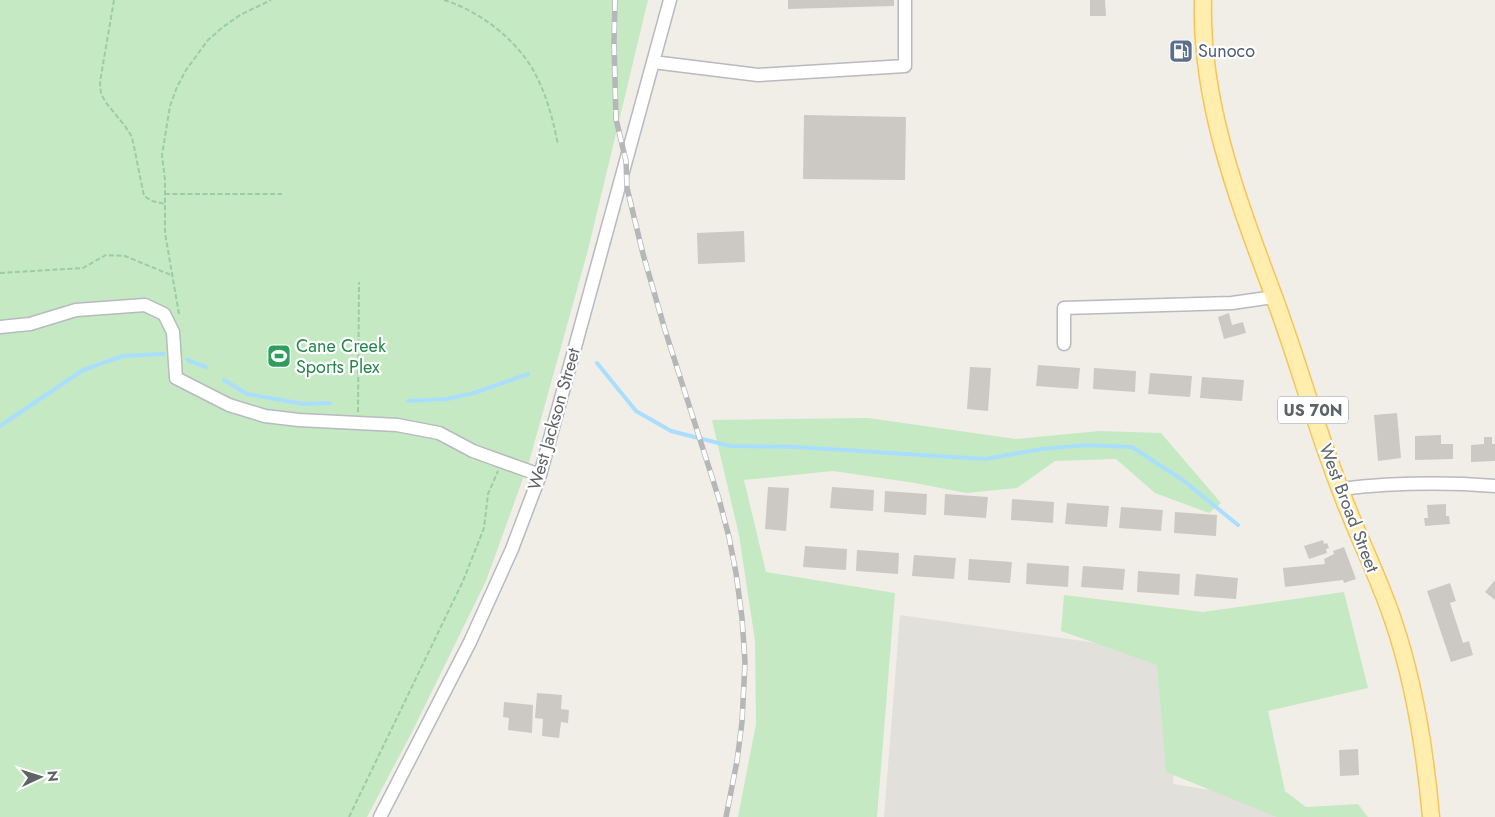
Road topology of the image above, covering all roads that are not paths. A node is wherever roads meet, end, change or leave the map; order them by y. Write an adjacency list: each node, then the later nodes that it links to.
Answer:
1 (670, 0): 4 (street, West Jackson Street)
2 (905, 0): 4 (street)
3 (1202, 0): 5 (main road, West Broad Street / US 70N)
4 (653, 62): 8 (street, West Jackson Street)
5 (1274, 297): 7 (street); 10 (main road, West Broad Street / US 70N)
6 (0, 327): 8 (street)
7 (1064, 344)
8 (540, 475): 11 (street, West Jackson Street)
9 (1495, 486): 10 (street)
10 (1340, 489): 12 (main road, West Broad Street / US 70N)
11 (380, 817)
12 (1431, 817)

